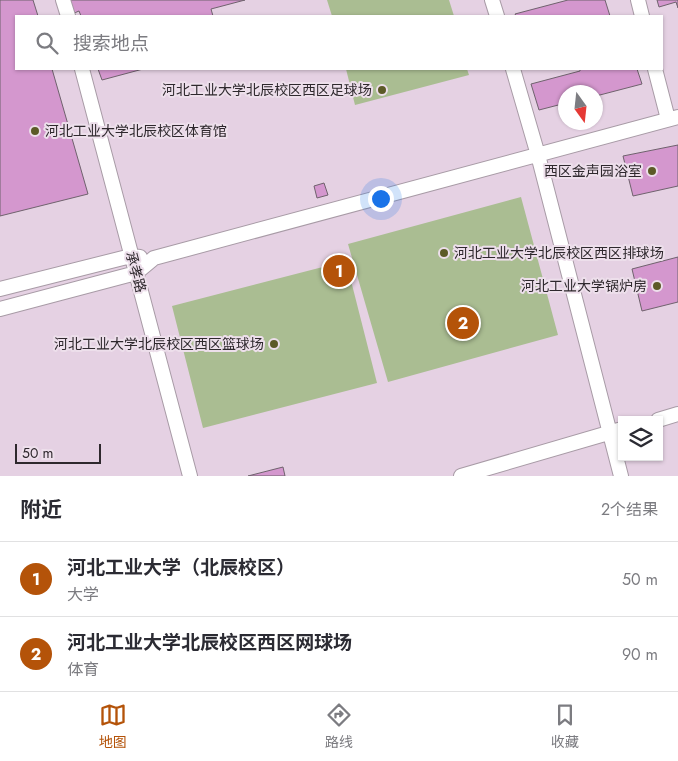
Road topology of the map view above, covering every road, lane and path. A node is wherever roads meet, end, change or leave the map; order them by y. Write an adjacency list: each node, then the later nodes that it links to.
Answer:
1 (63, 0): 4 (street)
2 (492, 0): 5 (street)
3 (638, 0): 6 (street)
4 (68, 15)
5 (497, 15)
6 (642, 15)
7 (82, 70): 12 (street, 承孝路)
8 (512, 70): 11 (street)
9 (655, 70): 10 (street)
10 (673, 118): 11 (street)
11 (538, 155): 13 (street); 19 (street)
12 (131, 256): 13 (street); 14 (street, 承孝路); 15 (street)
13 (154, 258): 14 (street)
14 (136, 273): 16 (street); 20 (street, 承孝路)
15 (0, 289)
16 (0, 309)
17 (678, 414): 18 (street)
18 (663, 418)
19 (616, 431): 21 (street); 22 (street)
20 (190, 476)
21 (461, 476)
22 (621, 476)

